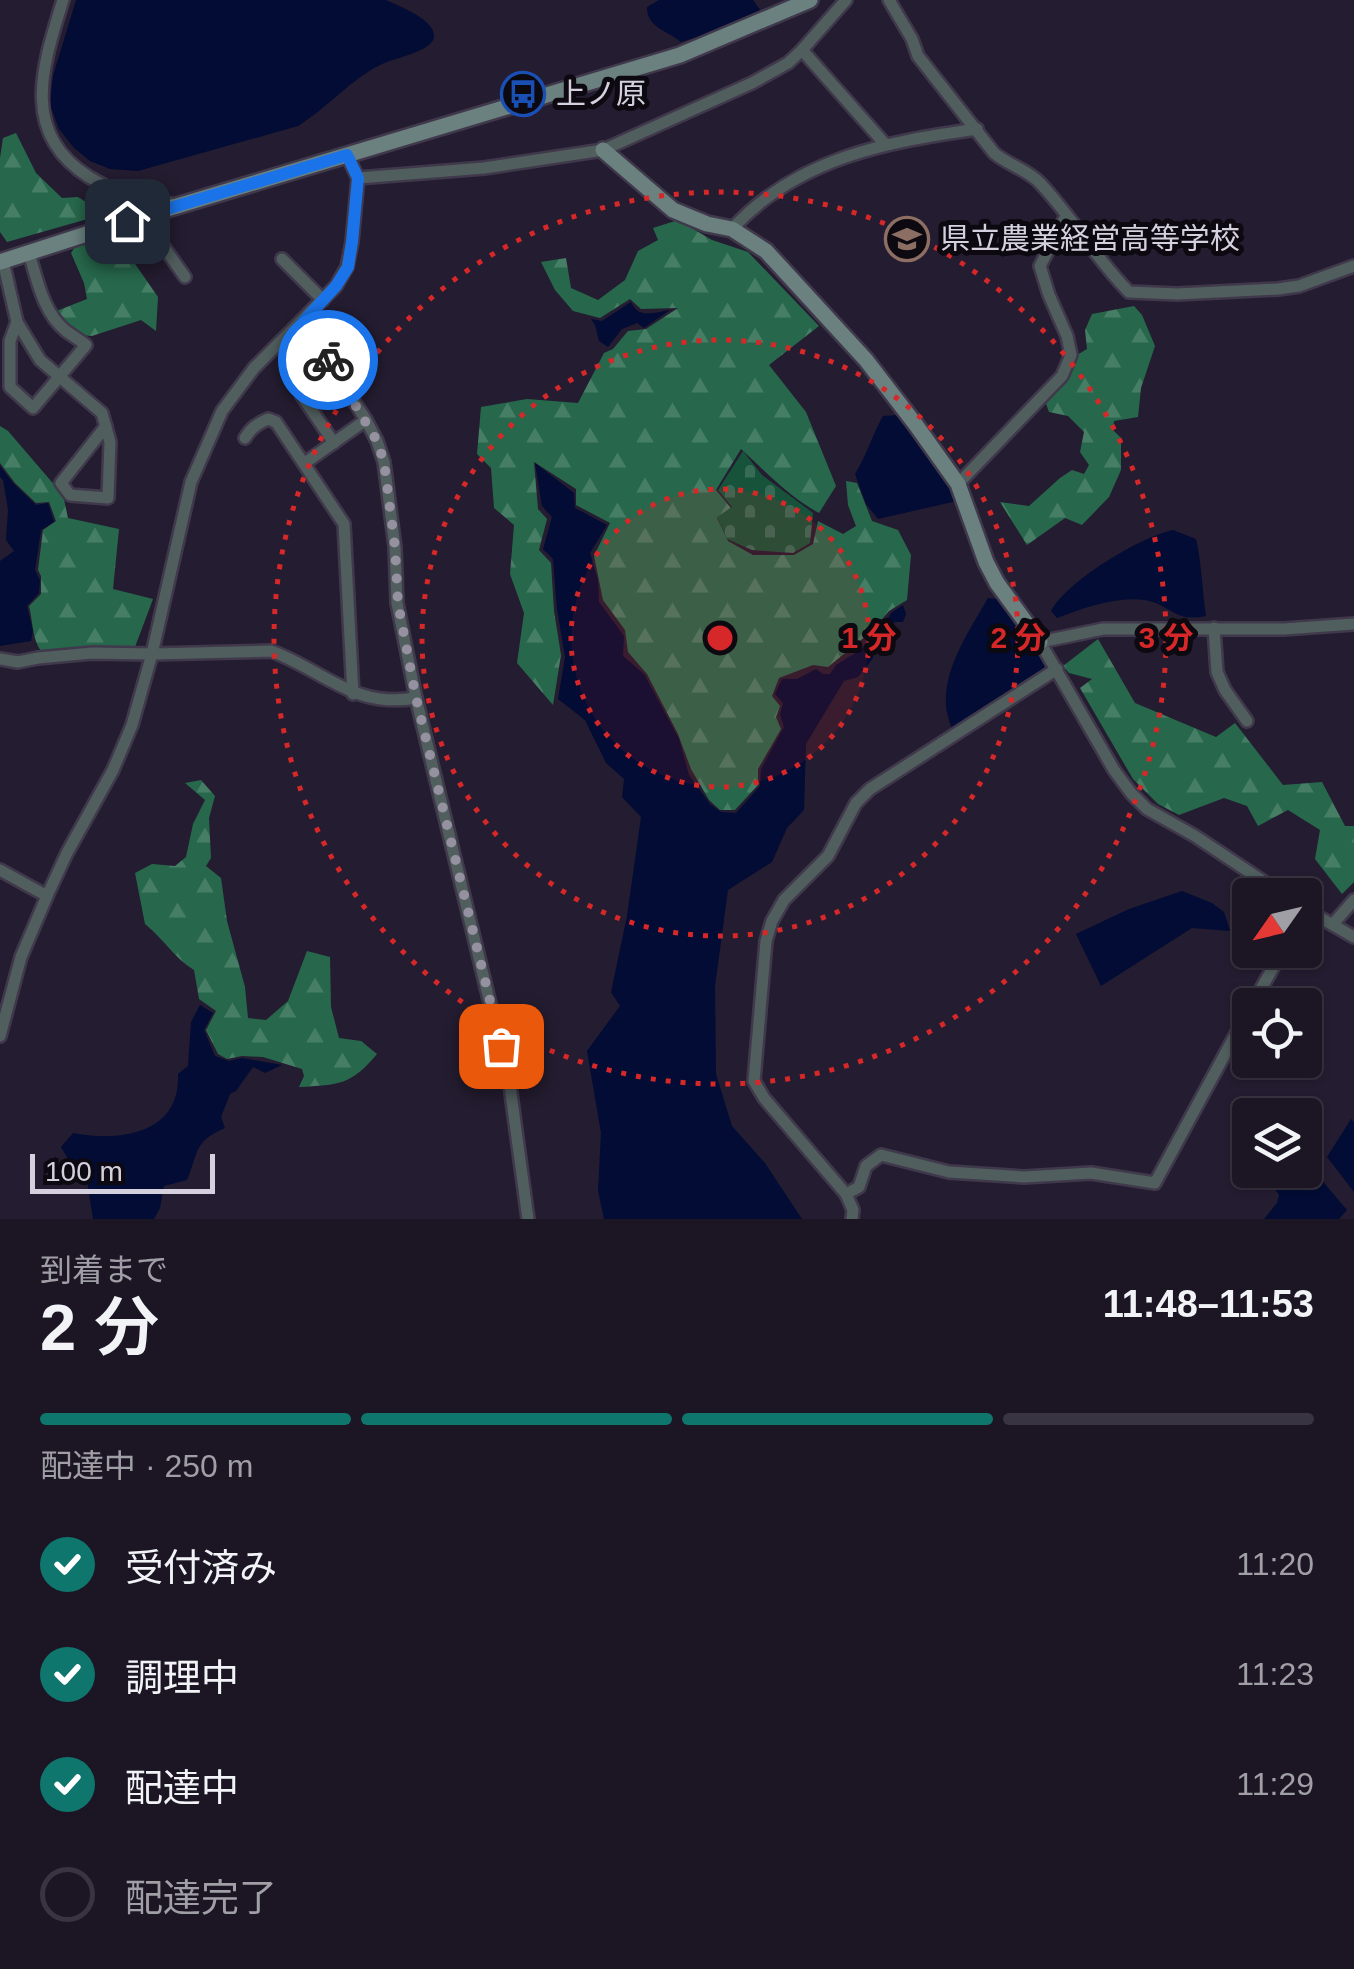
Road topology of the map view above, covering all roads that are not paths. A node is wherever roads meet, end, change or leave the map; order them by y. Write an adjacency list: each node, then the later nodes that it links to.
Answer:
1 (64, 0): 11 (street)
2 (810, 0): 9 (main road)
3 (846, 0): 5 (street)
4 (889, 0): 6 (street)
5 (802, 50): 7 (street); 8 (street)
6 (977, 129): 7 (street); 13 (street)
7 (885, 144): 14 (street)
8 (604, 150): 10 (street); 14 (main road)
9 (347, 155): 10 (street); 11 (main road)
10 (358, 178): 20 (street)
11 (178, 206): 12 (main road)
12 (142, 216): 15 (main road); 19 (street)
13 (1066, 216): 18 (street); 30 (street)
14 (732, 228): 30 (main road)
15 (29, 252): 17 (main road); 23 (street)
16 (282, 259): 20 (street)
17 (1, 262): 21 (street)
18 (1354, 266)
19 (186, 277)
20 (323, 300): 22 (street)
21 (17, 322): 23 (street); 23 (street)
22 (303, 322): 25 (street); 34 (street)
23 (59, 377): 26 (street)
24 (302, 396): 28 (street)
25 (366, 420): 28 (street); 38 (street)
26 (106, 426): 26 (street)
27 (245, 438): 37 (street)
28 (334, 442): 29 (street)
29 (309, 460)
30 (958, 484): 33 (main road)
31 (1354, 624): 32 (street)
32 (1214, 628): 33 (street); 39 (street)
33 (1040, 642): 36 (street)
34 (152, 654): 35 (street); 37 (street); 42 (street)
35 (0, 659)
36 (1057, 670): 41 (street); 50 (street)
37 (353, 694): 38 (street)
38 (416, 698): 51 (street)
39 (1248, 721)
40 (0, 870): 42 (street)
41 (1258, 878)
42 (47, 896): 47 (street)
43 (1354, 900): 45 (street)
44 (1322, 918): 45 (street)
45 (1333, 924): 46 (street)
46 (1354, 937)
47 (5, 995): 48 (street)
48 (0, 1036)
49 (1232, 1040): 50 (street)
50 (846, 1194): 52 (street)
51 (528, 1219)
52 (852, 1219)

